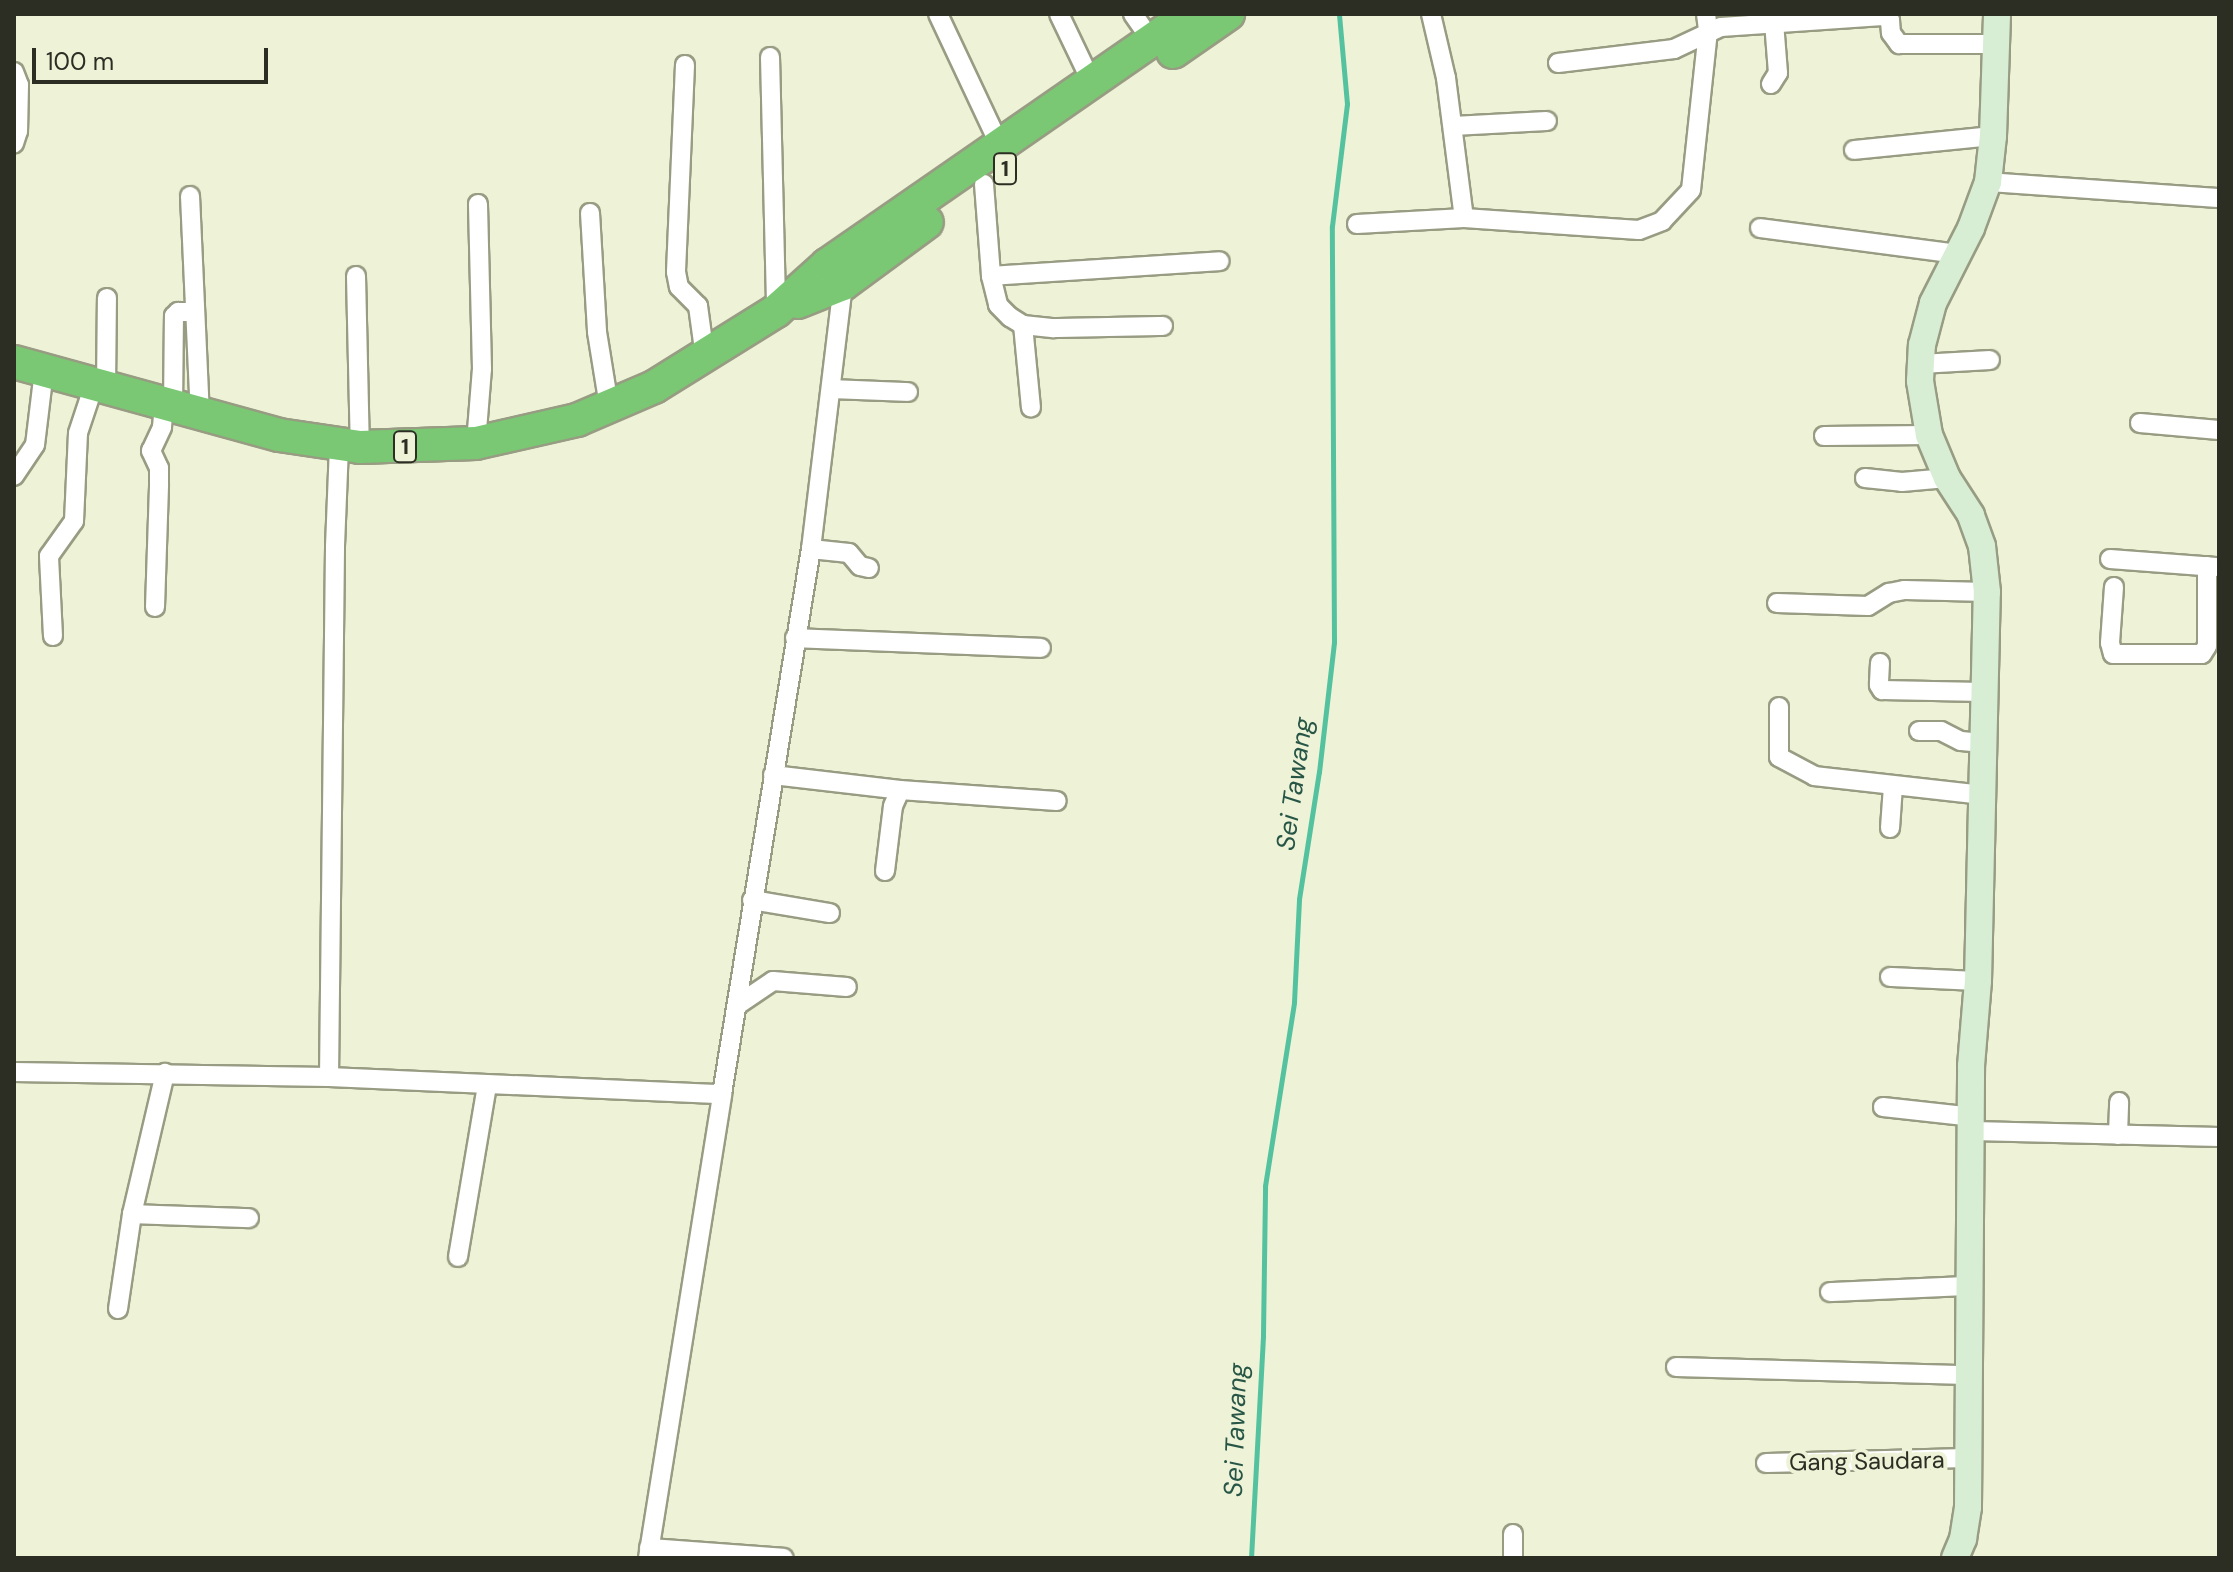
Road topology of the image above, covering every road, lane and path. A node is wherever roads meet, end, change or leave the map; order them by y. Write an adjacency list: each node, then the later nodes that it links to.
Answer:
1 (938, 14): 22 (street)
2 (1059, 14): 16 (street)
3 (1133, 14): 10 (street)
4 (1190, 14): 10 (highway, 1)
5 (1228, 14): 25 (highway, 1)
6 (1431, 14): 19 (street)
7 (1997, 14): 11 (street)
8 (1707, 22): 9 (street); 13 (street); 30 (street)
9 (1774, 22): 11 (street); 17 (street)
10 (1151, 40): 16 (highway, 1)
11 (1996, 44): 20 (street)
12 (770, 57): 39 (street)
13 (1558, 63)
14 (685, 65): 43 (street)
15 (14, 72): 21 (street)
16 (1092, 83): 22 (highway, 1)
17 (1771, 84)
18 (1547, 121): 19 (street)
19 (1453, 126): 30 (street)
20 (1993, 136): 23 (street); 24 (street)
21 (14, 143)
22 (1000, 146): 39 (highway, 1)
23 (1854, 150)
24 (1988, 182): 27 (street); 33 (street)
25 (984, 184): 36 (street); 37 (highway, 1)
26 (190, 196): 40 (street)
27 (2219, 198)
28 (478, 204): 57 (street)
29 (590, 213): 50 (street)
30 (1464, 218): 31 (street)
31 (1357, 224)
32 (1760, 228): 33 (street)
33 (1958, 254): 45 (street)
34 (1220, 261): 36 (street)
35 (356, 276): 58 (street)
36 (991, 276): 41 (street)
37 (843, 284): 39 (highway, 1); 48 (street)
38 (107, 298): 47 (street)
39 (776, 311): 43 (highway, 1)
40 (195, 312): 52 (street); 52 (street)
41 (1023, 325): 42 (street); 51 (street)
42 (1163, 326)
43 (705, 357): 50 (highway, 1)
44 (1990, 360): 45 (street)
45 (1921, 364): 55 (street)
46 (29, 367): 47 (highway, 1); 59 (street)
47 (100, 387): 52 (highway, 1); 70 (street)
48 (833, 389): 49 (street); 62 (street)
49 (908, 392)
50 (609, 406): 57 (highway, 1)
51 (1031, 408)
52 (179, 409): 58 (highway, 1); 69 (street)
53 (2140, 423): 54 (street)
54 (2219, 430)
55 (1929, 435): 56 (street); 61 (street)
56 (1824, 436)
57 (476, 443): 58 (highway, 1)
58 (349, 446): 93 (street)
59 (14, 476)
60 (1865, 478): 61 (street)
61 (1947, 478): 67 (street)
62 (811, 549): 65 (street); 71 (street)
63 (2110, 559): 64 (street)
64 (2213, 567): 66 (street)
65 (869, 568)
66 (2114, 587)
67 (1987, 592): 68 (street); 74 (street)
68 (1777, 603)
69 (155, 607)
70 (53, 636)
71 (795, 638): 72 (street); 78 (street)
72 (1041, 648)
73 (1880, 663): 74 (street)
74 (1983, 692): 77 (street)
75 (1779, 707): 79 (street)
76 (1919, 731): 77 (street)
77 (1983, 743): 81 (street)
78 (773, 775): 80 (street); 85 (street)
79 (1893, 786): 81 (street); 83 (street)
80 (900, 790): 82 (street); 84 (street)
81 (1983, 795): 88 (street)
82 (1057, 801)
83 (1890, 828)
84 (885, 871)
85 (752, 900): 86 (street); 90 (street)
86 (830, 913)
87 (1890, 977): 88 (street)
88 (1978, 981): 98 (street)
89 (847, 987): 90 (street)
90 (739, 1004): 95 (street)
91 (14, 1072): 92 (street)
92 (165, 1073): 93 (street); 101 (street)
93 (329, 1077): 94 (street)
94 (487, 1086): 95 (street); 103 (street)
95 (722, 1094): 112 (street)
96 (2119, 1102): 99 (street)
97 (1883, 1107): 98 (street)
98 (1973, 1124): 99 (street); 104 (street)
99 (2118, 1135): 100 (street)
100 (2219, 1137)
101 (132, 1214): 102 (street); 106 (street)
102 (249, 1218)
103 (458, 1257)
104 (1968, 1286): 105 (street); 108 (street)
105 (1830, 1292)
106 (118, 1309)
107 (1676, 1367): 108 (street)
108 (1967, 1375): 109 (street)
109 (1967, 1458): 110 (street, Gang Saudara); 115 (street)
110 (1766, 1463)
111 (1513, 1534): 114 (street)
112 (648, 1553): 113 (street)
113 (784, 1558)
114 (1513, 1558)
115 (1955, 1558)

